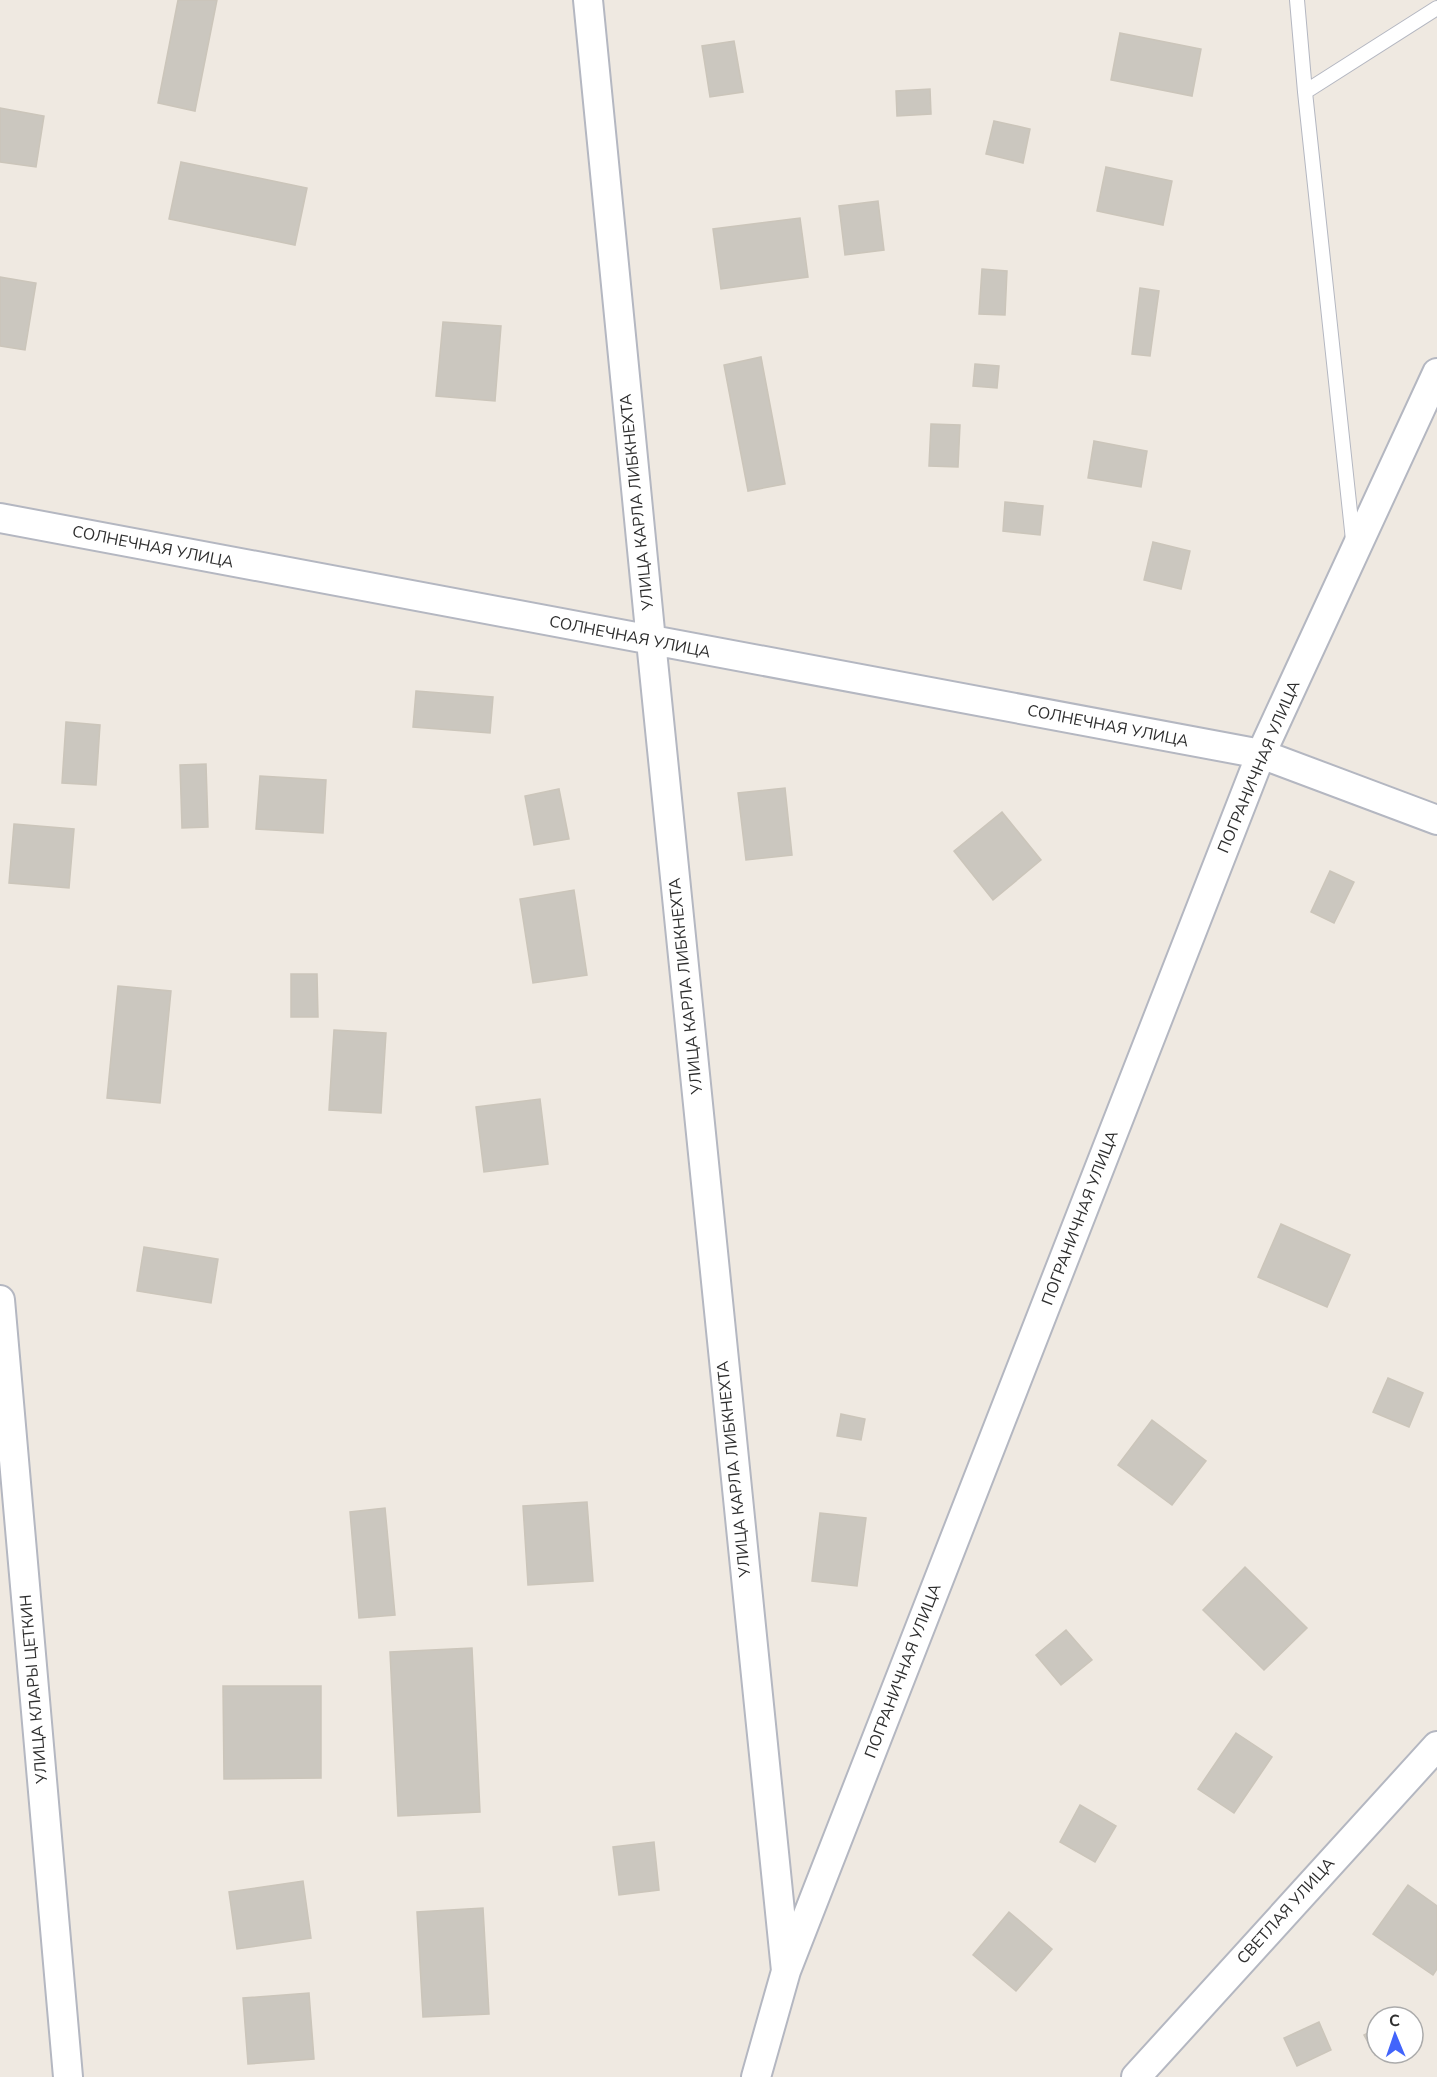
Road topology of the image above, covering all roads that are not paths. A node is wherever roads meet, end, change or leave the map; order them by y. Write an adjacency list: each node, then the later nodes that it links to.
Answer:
1 (588, 0): 8 (street, УЛИЦА КАРЛА ЛИБКНЕХТА)
2 (1297, 0): 4 (lane)
3 (1437, 8): 4 (lane)
4 (1305, 92): 7 (lane)
5 (1437, 373): 7 (street, ПОГРАНИЧНАЯ УЛИЦА)
6 (0, 518): 8 (street, СОЛНЕЧНАЯ УЛИЦА)
7 (1354, 552): 9 (street, ПОГРАНИЧНАЯ УЛИЦА)
8 (651, 641): 9 (street, СОЛНЕЧНАЯ УЛИЦА); 13 (street, УЛИЦА КАРЛА ЛИБКНЕХТА)
9 (1261, 754): 10 (street, СОЛНЕЧНАЯ УЛИЦА); 13 (street, ПОГРАНИЧНАЯ УЛИЦА)
10 (1437, 820)
11 (0, 1300): 14 (street, УЛИЦА КЛАРЫ ЦЕТКИН)
12 (1437, 1746): 16 (street, СВЕТЛАЯ УЛИЦА)
13 (786, 1971): 15 (street, ПОГРАНИЧНАЯ УЛИЦА)
14 (68, 2077)
15 (756, 2077)
16 (1136, 2077)

